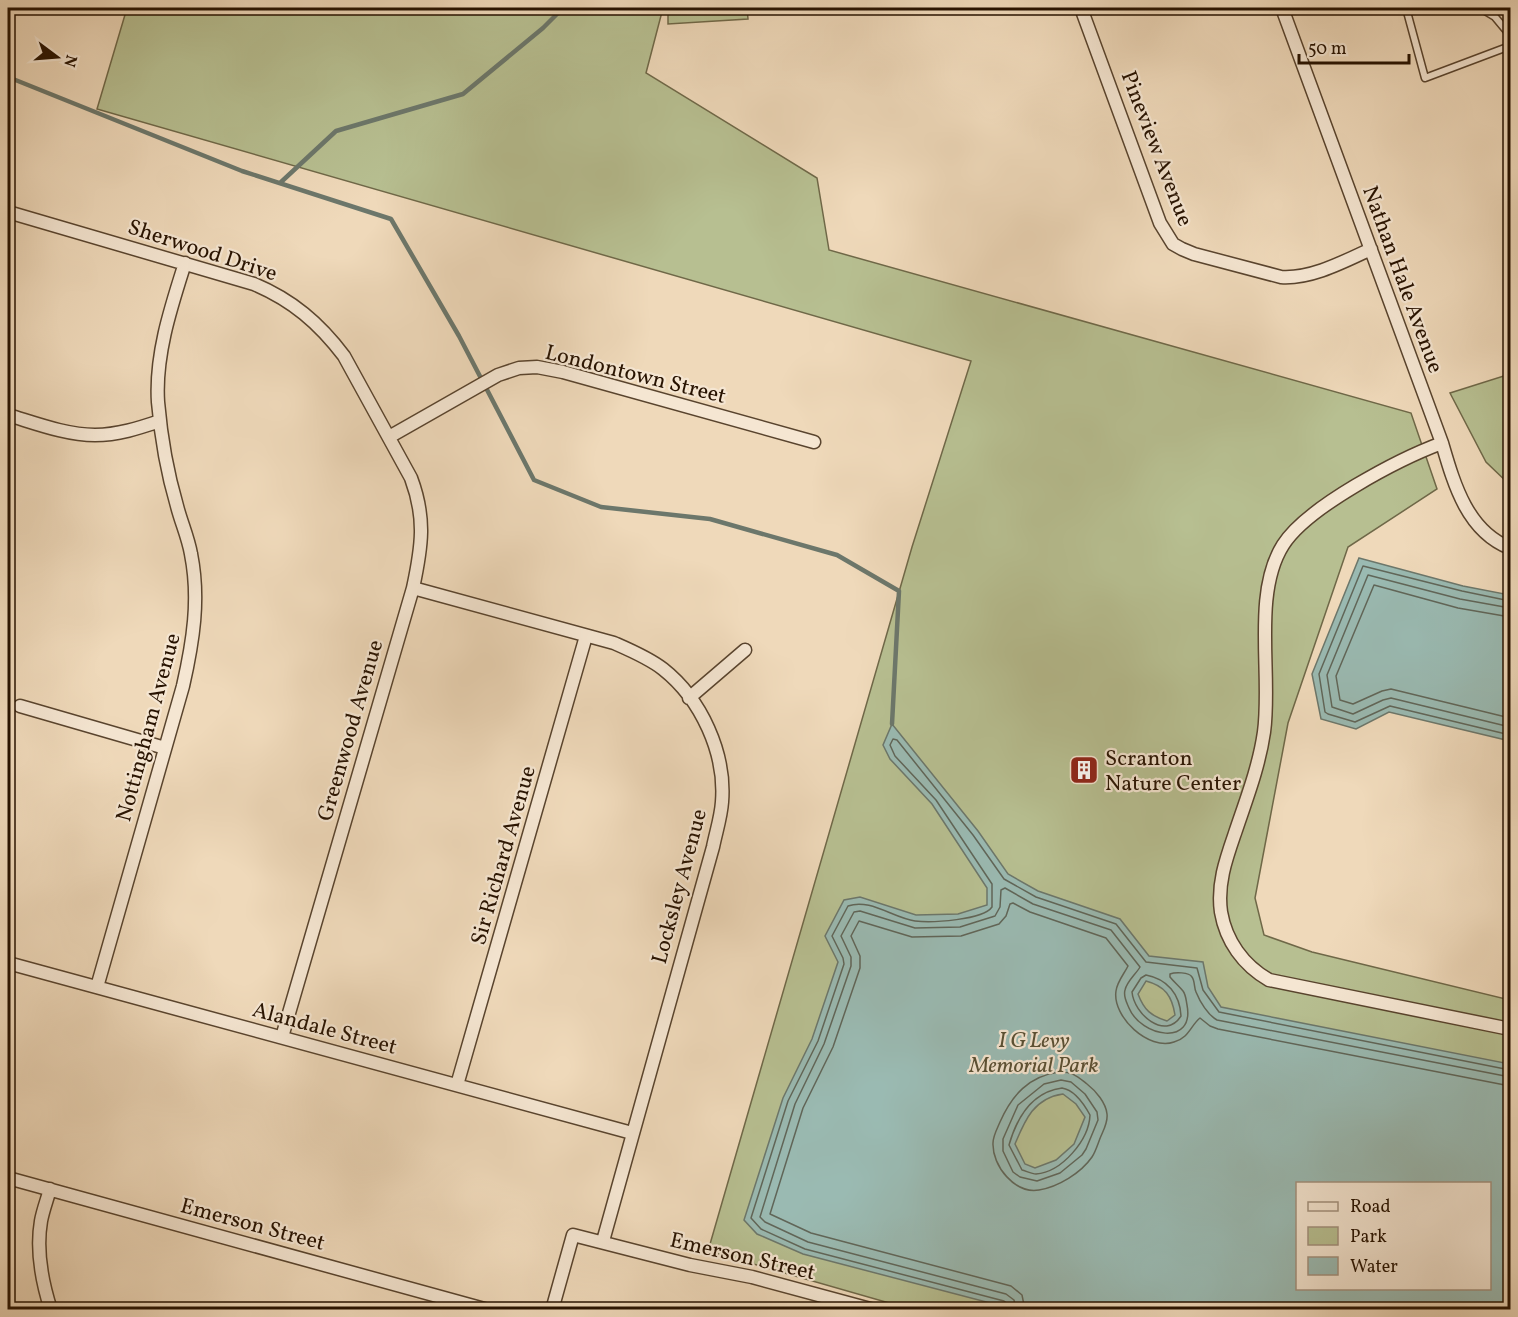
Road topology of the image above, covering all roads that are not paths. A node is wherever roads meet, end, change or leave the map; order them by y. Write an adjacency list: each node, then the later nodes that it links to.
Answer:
1 (1081, 8): 8 (street, Pineview Avenue)
2 (1282, 8): 8 (street, Nathan Hale Avenue)
3 (1406, 8): 6 (lane)
4 (1480, 8): 5 (lane)
5 (1510, 35)
6 (1510, 46)
7 (8, 212): 9 (street, Sherwood Drive)
8 (1371, 249): 14 (street, Nathan Hale Avenue)
9 (185, 263): 11 (street, Nottingham Avenue); 12 (street, Sherwood Drive)
10 (8, 415): 11 (street)
11 (160, 421): 21 (street, Nottingham Avenue)
12 (389, 437): 13 (street, Londontown Street); 16 (street, Greenwood Avenue)
13 (814, 442)
14 (1442, 443): 15 (street, Nathan Hale Avenue); 24 (street)
15 (1510, 548)
16 (413, 588): 17 (street, Locksley Avenue); 25 (street, Greenwood Avenue)
17 (586, 636): 19 (street, Locksley Avenue); 26 (street, Sir Richard Avenue)
18 (745, 650): 19 (street)
19 (689, 698): 27 (street, Locksley Avenue)
20 (20, 706): 21 (street)
21 (165, 748): 23 (street, Nottingham Avenue)
22 (8, 963): 23 (street, Alandale Street)
23 (97, 987): 25 (street, Alandale Street)
24 (1510, 1029)
25 (282, 1037): 26 (street, Alandale Street)
26 (457, 1085): 27 (street, Alandale Street)
27 (632, 1133): 30 (street, Locksley Avenue)
28 (8, 1178): 29 (street, Emerson Street)
29 (50, 1189): 31 (street); 32 (street, Emerson Street)
30 (603, 1241): 33 (street, Emerson Street); 34 (street, Emerson Street)
31 (51, 1310)
32 (488, 1310)
33 (552, 1310)
34 (874, 1310)

